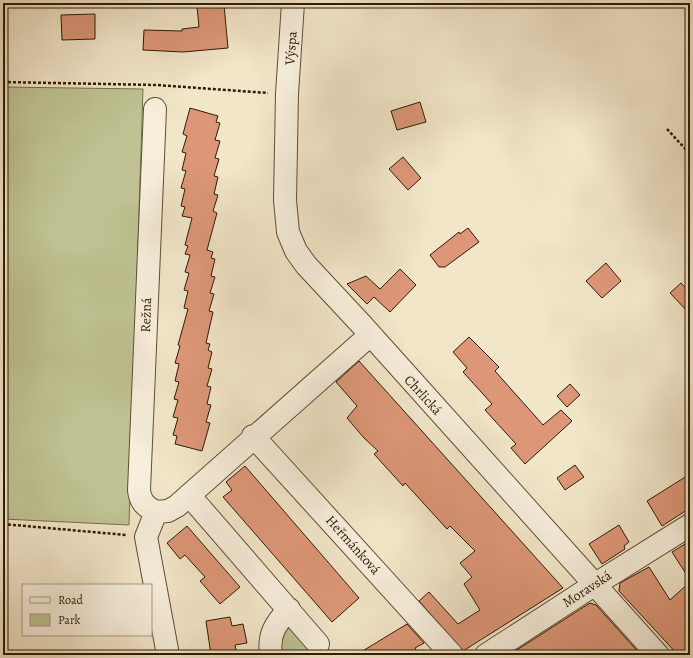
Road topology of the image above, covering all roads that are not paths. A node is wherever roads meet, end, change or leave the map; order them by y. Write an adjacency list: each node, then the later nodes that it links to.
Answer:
1 (293, 3): 2 (street, Výspa)
2 (287, 94): 4 (street, Chrlická)
3 (155, 110): 7 (street, Režná)
4 (369, 336): 5 (street); 9 (street, Chrlická)
5 (253, 436): 6 (street); 14 (street, Heřmánková)
6 (189, 495): 7 (street); 10 (street)
7 (156, 512): 12 (street)
8 (690, 525): 9 (street, Moravská)
9 (594, 585): 15 (street, Moravská); 16 (street, Chrlická)
10 (289, 609): 11 (street); 13 (street)
11 (318, 644)
12 (168, 655)
13 (271, 655)
14 (452, 655)
15 (486, 655)
16 (658, 655)

